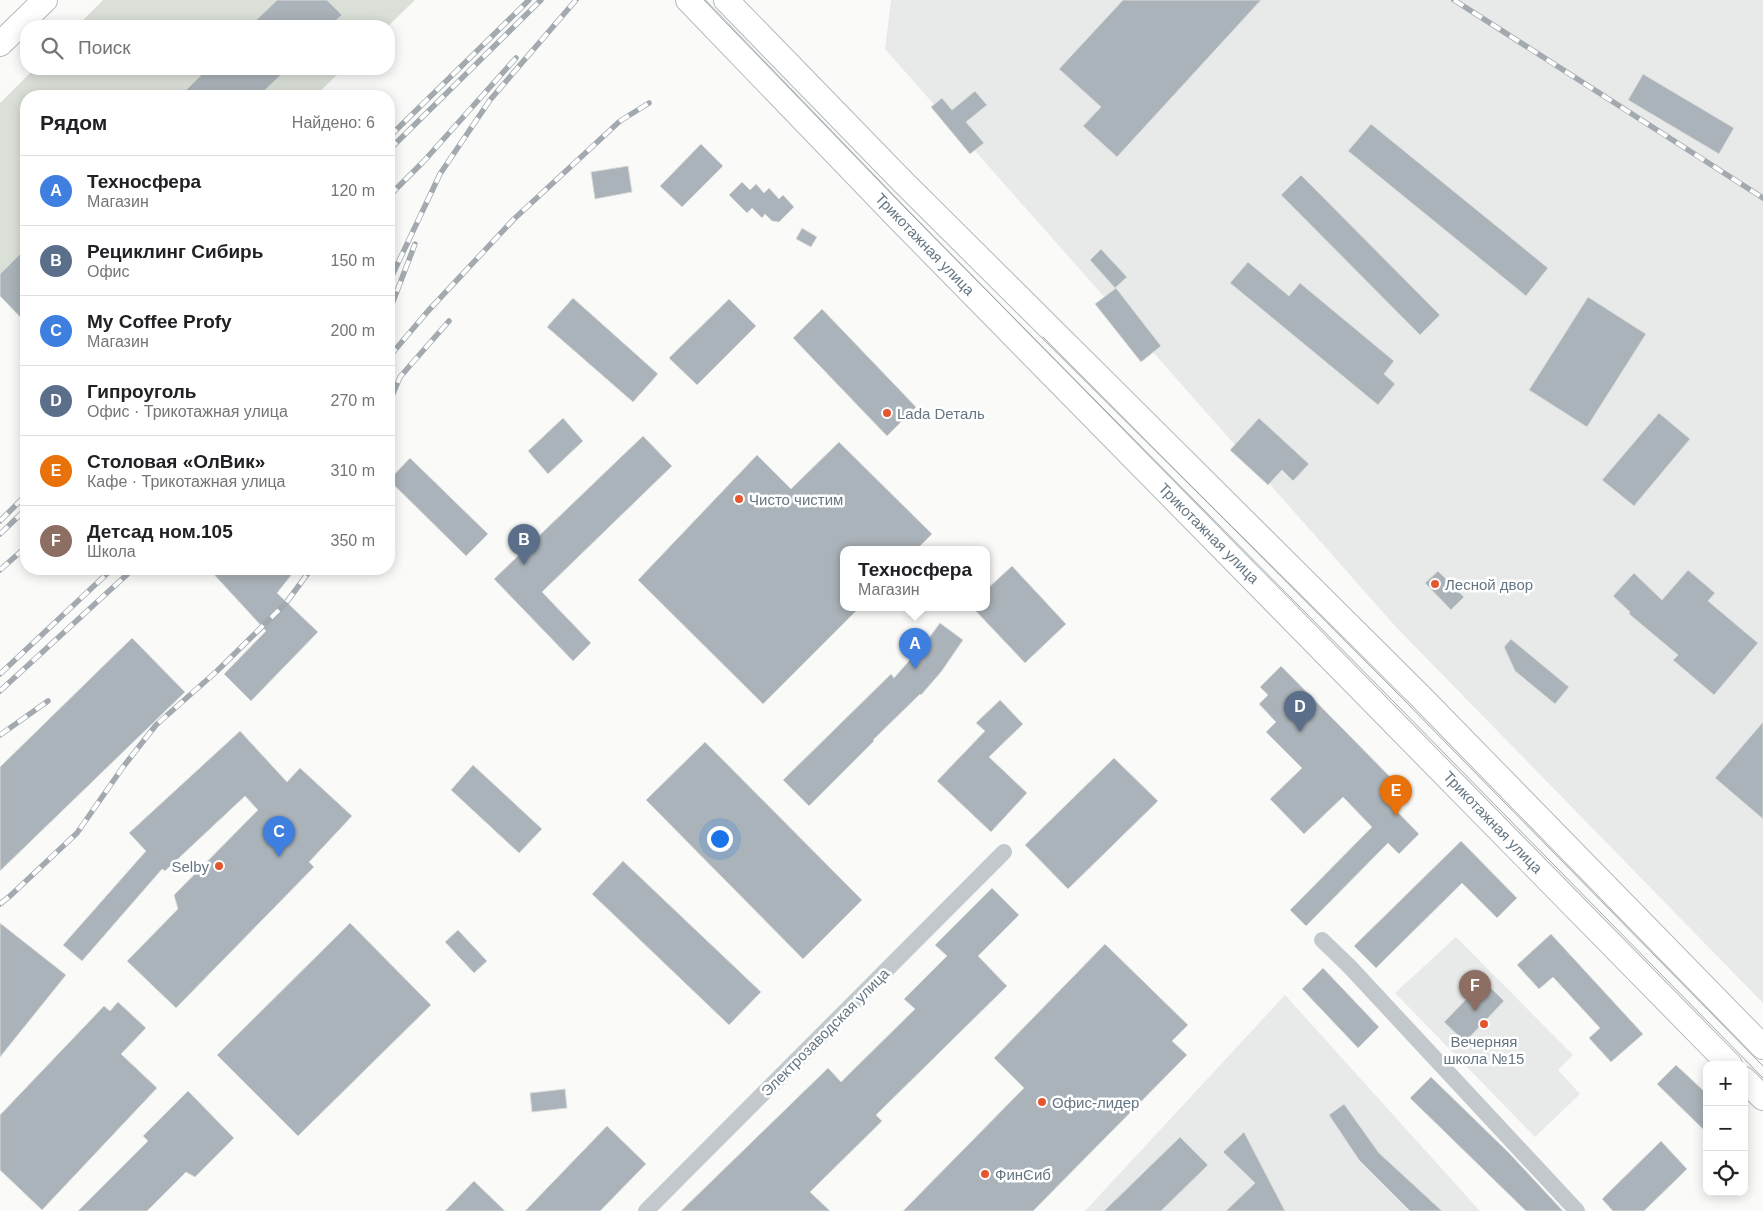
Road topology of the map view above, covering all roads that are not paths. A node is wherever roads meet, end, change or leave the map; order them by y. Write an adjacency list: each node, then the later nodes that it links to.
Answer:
1 (45, 0): 4 (main road)
2 (688, 0): 10 (main road, Трикотажная улица)
3 (726, 0): 9 (main road, Трикотажная улица)
4 (25, 20)
5 (20, 24): 6 (main road)
6 (0, 44)
7 (1004, 852): 13 (street, Электрозаводская улица)
8 (1322, 940): 14 (street)
9 (1763, 1047)
10 (1726, 1061)
11 (1748, 1083): 12 (main road)
12 (1763, 1098)
13 (646, 1211)
14 (1577, 1211)

